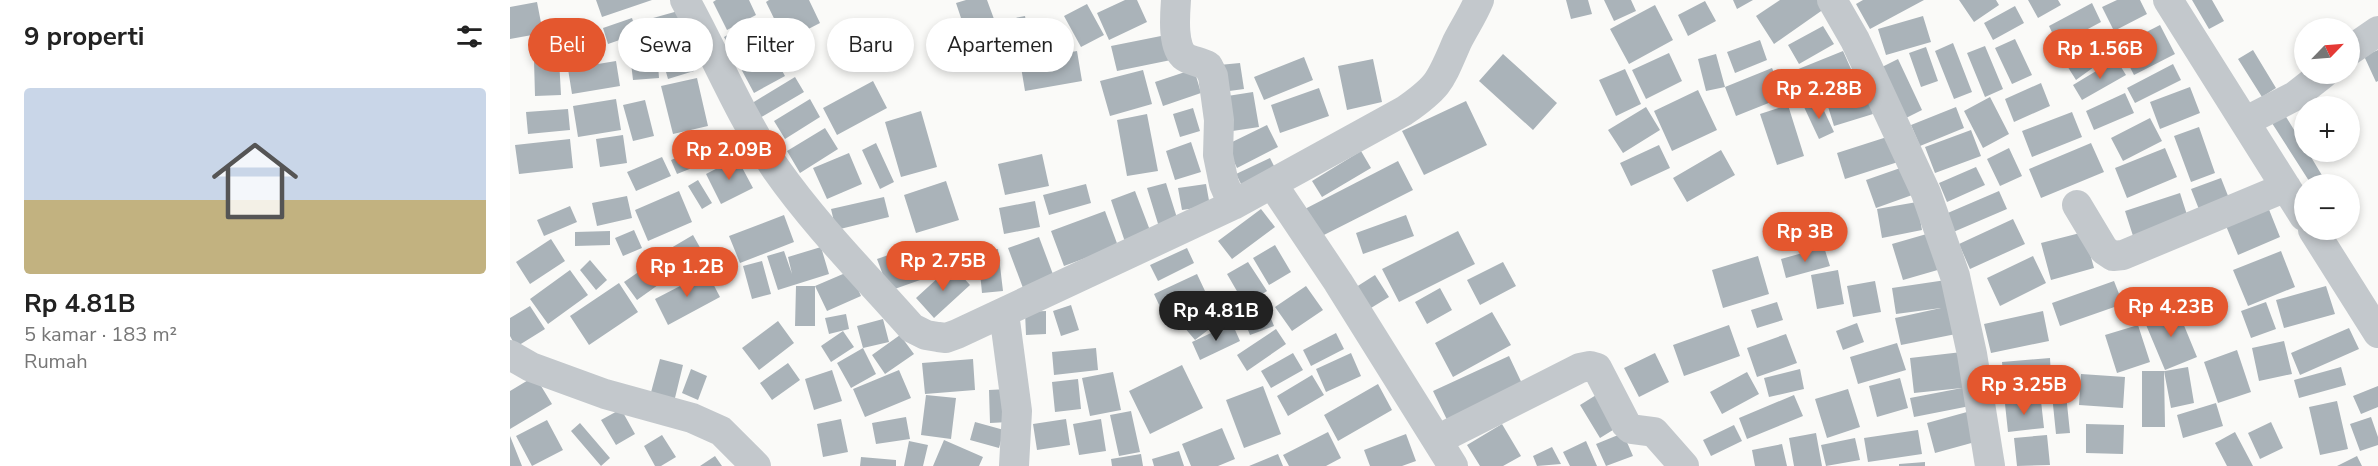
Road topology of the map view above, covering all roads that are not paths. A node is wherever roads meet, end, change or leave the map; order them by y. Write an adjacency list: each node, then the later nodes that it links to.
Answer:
1 (685, 0): 16 (street)
2 (1176, 0): 13 (street)
3 (1479, 0): 10 (street)
4 (1832, 0): 24 (street)
5 (2168, 0): 9 (street)
6 (2378, 31): 7 (street)
7 (2360, 43)
8 (2307, 84): 9 (street)
9 (2270, 108): 11 (street)
10 (1273, 185): 13 (street); 19 (street)
11 (2286, 187): 12 (street); 14 (street)
12 (2294, 200)
13 (1233, 205): 16 (street)
14 (2077, 205)
15 (2319, 240): 17 (street)
16 (1004, 314): 21 (street)
17 (2377, 329)
18 (510, 355): 20 (street)
19 (1437, 440): 22 (street); 23 (street)
20 (756, 466)
21 (1014, 466)
22 (1453, 466)
23 (1684, 466)
24 (1990, 466)

